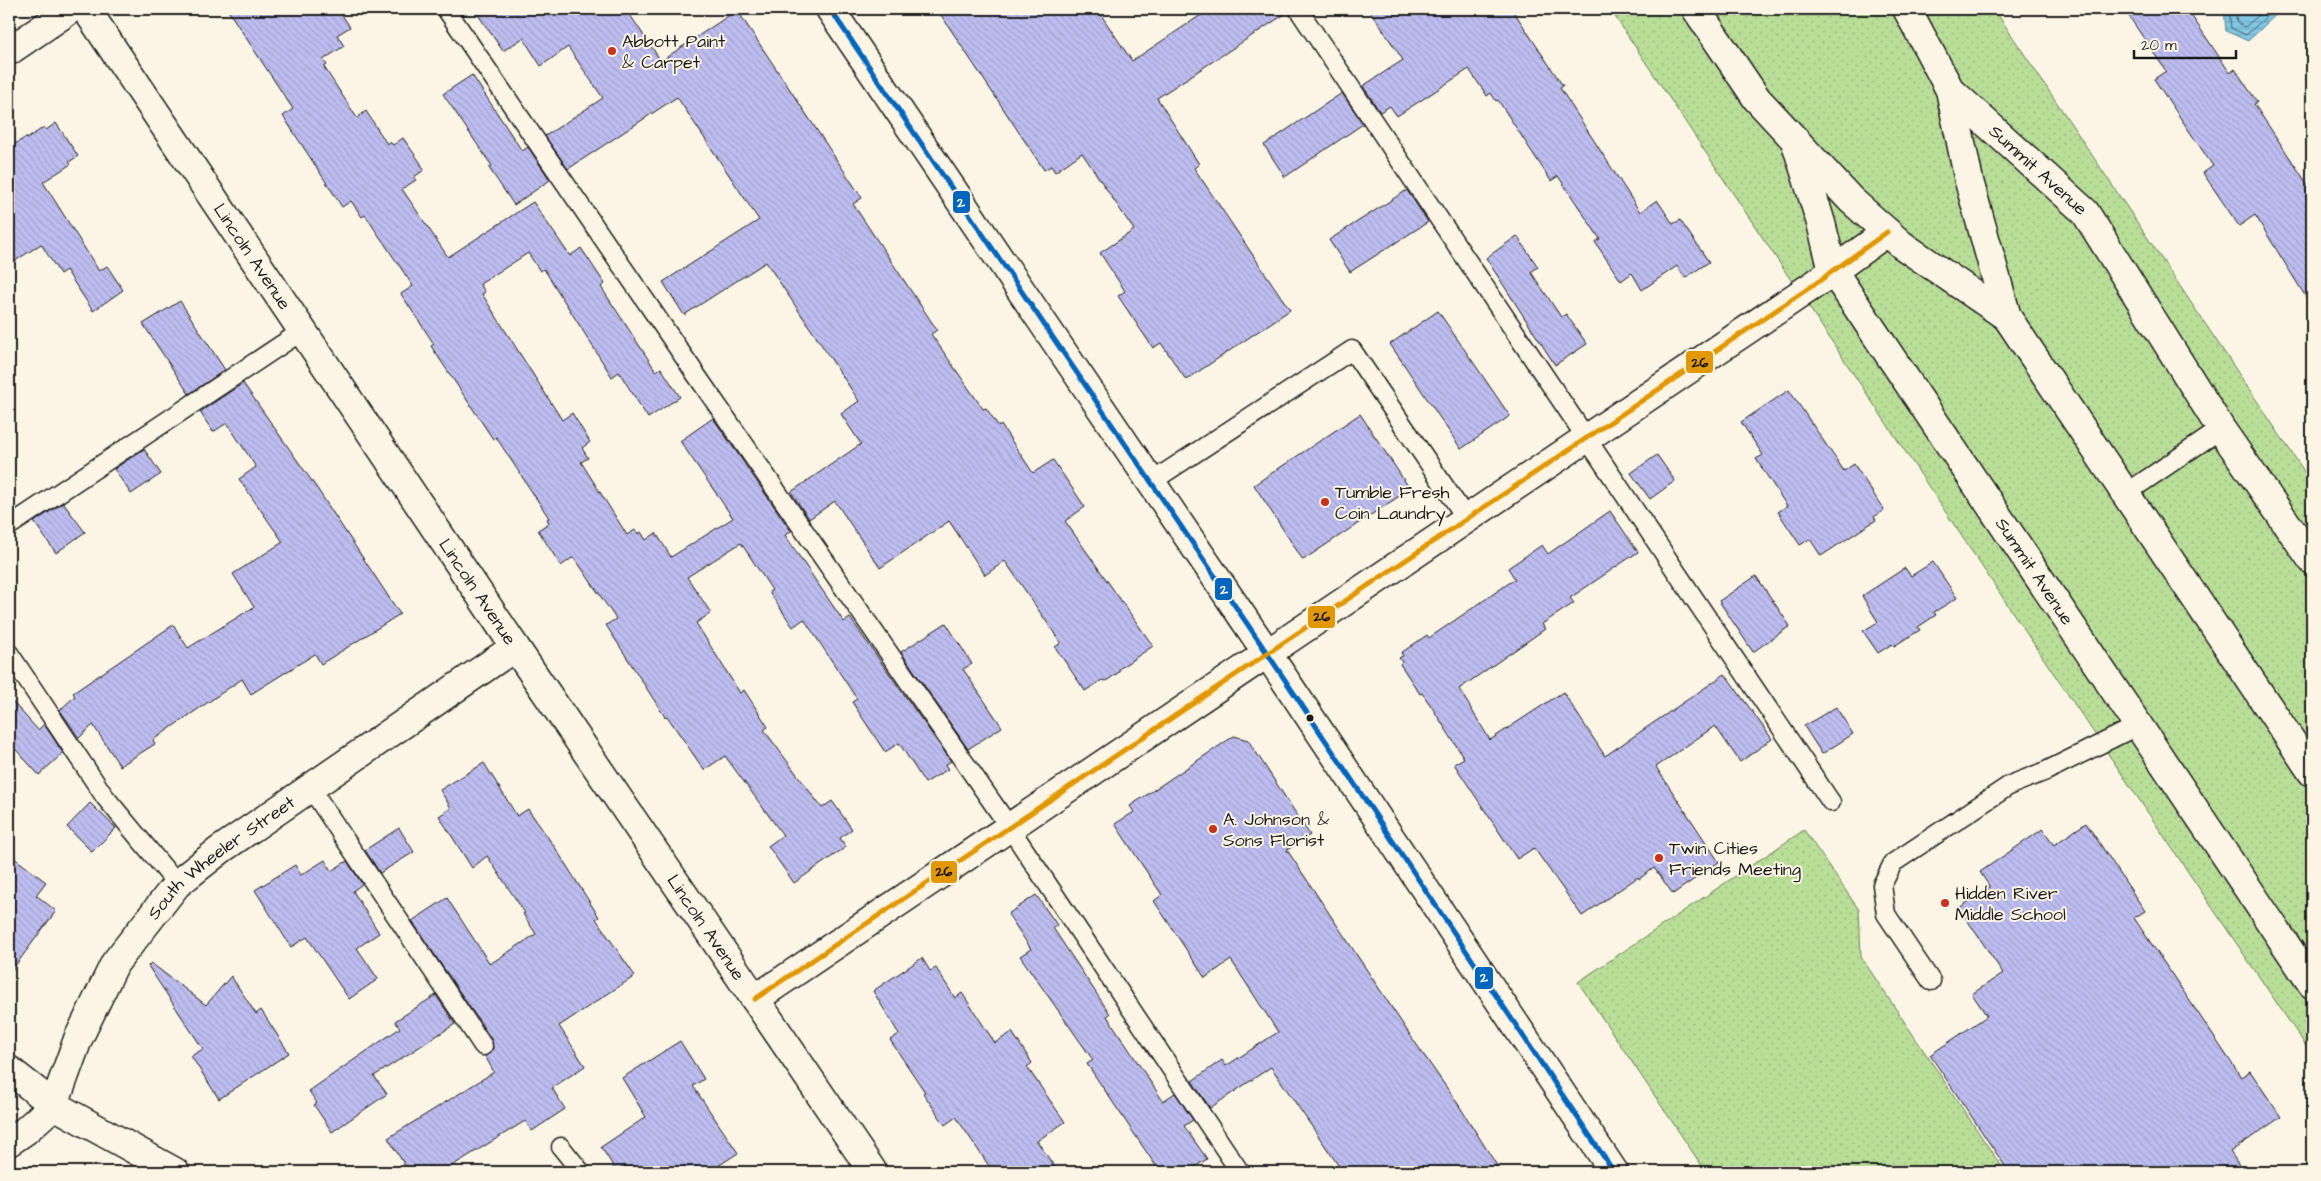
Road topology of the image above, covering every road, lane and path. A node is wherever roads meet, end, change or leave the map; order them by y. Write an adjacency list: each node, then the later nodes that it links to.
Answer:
1 (71, 9): 8 (street)
2 (86, 9): 14 (street, Lincoln Avenue)
3 (446, 9): 29 (lane)
4 (830, 9): 17 (street)
5 (1298, 9): 16 (lane)
6 (1696, 9): 10 (street, Summit Avenue)
7 (1913, 11): 9 (street, Summit Avenue)
8 (9, 51)
9 (1950, 90): 13 (street, Summit Avenue); 15 (street, Summit Avenue)
10 (1795, 140): 11 (street, Summit Avenue); 12 (street, Summit Avenue)
11 (1887, 232): 12 (street); 13 (street, Summit Avenue)
12 (1833, 271): 16 (street); 25 (street, Summit Avenue)
13 (2007, 317): 18 (street, Summit Avenue)
14 (302, 331): 20 (lane); 22 (street, Lincoln Avenue)
15 (2221, 429): 18 (lane); 21 (street, Summit Avenue)
16 (1586, 437): 19 (street); 28 (lane)
17 (1151, 482): 19 (lane); 24 (street)
18 (2125, 494): 26 (street, Summit Avenue)
19 (1466, 518): 24 (street)
20 (9, 526)
21 (2312, 560)
22 (515, 647): 27 (street, South Wheeler Street); 33 (street, Lincoln Avenue)
23 (9, 653): 30 (lane)
24 (1267, 653): 29 (street); 43 (street)
25 (2139, 726): 31 (lane); 32 (street, Summit Avenue)
26 (2312, 772)
27 (310, 787): 30 (street, South Wheeler Street); 34 (lane)
28 (1831, 802)
29 (1010, 828): 33 (street); 42 (lane)
30 (177, 884): 36 (street, South Wheeler Street)
31 (1930, 981)
32 (2312, 984)
33 (755, 999): 39 (street, Lincoln Avenue)
34 (482, 1046)
35 (9, 1070): 36 (street)
36 (54, 1105): 37 (street, South Wheeler Street); 40 (street)
37 (9, 1142)
38 (561, 1147): 41 (lane)
39 (871, 1171)
40 (175, 1172)
41 (581, 1172)
42 (1240, 1172)
43 (1614, 1172)

